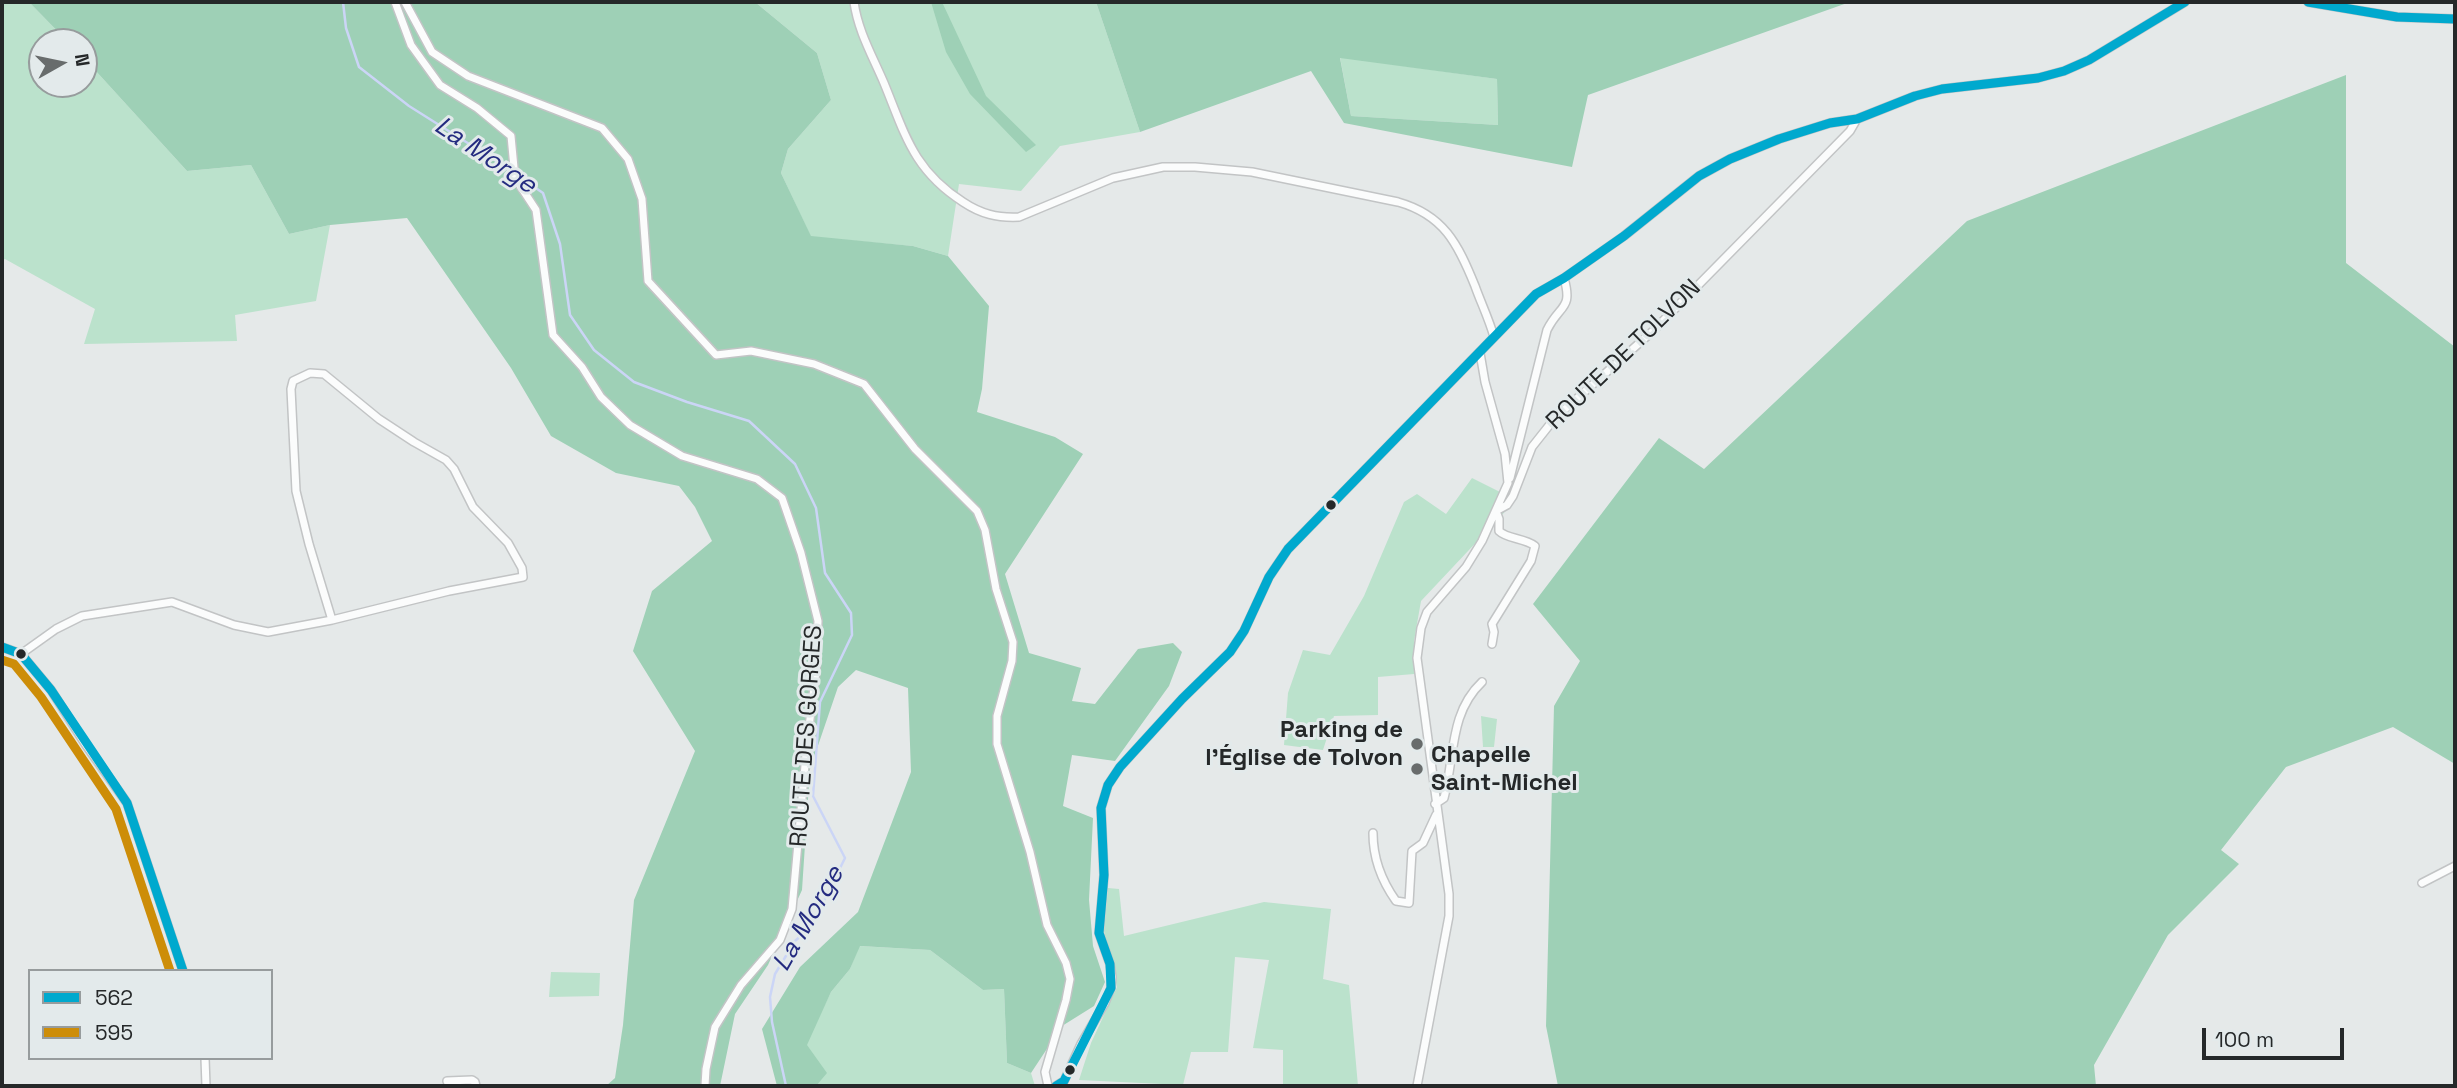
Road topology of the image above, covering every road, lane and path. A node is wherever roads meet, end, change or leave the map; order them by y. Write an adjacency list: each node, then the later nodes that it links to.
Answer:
1 (395, 2): 28 (street, ROUTE DES GORGES)
2 (405, 2): 29 (street)
3 (854, 2): 9 (street)
4 (2185, 2): 7 (street, ROUTE DE TOLVON)
5 (2308, 2): 6 (street)
6 (2455, 19)
7 (1857, 120): 8 (street); 12 (street, ROUTE DE TOLVON)
8 (1564, 278): 9 (street); 11 (street)
9 (1494, 337): 10 (street)
10 (1480, 353): 11 (street); 30 (street)
11 (1508, 483): 12 (street)
12 (1496, 511): 14 (street); 18 (street, ROUTE DE TOLVON)
13 (332, 620): 13 (street); 16 (street)
14 (1492, 644)
15 (2, 647): 16 (street)
16 (21, 654): 23 (street)
17 (1482, 682): 18 (street)
18 (1435, 804): 19 (street, ROUTE DE TOLVON)
19 (1437, 814): 20 (street); 31 (street, ROUTE DE TOLVON)
20 (1373, 833)
21 (2455, 866): 22 (street)
22 (2422, 883)
23 (182, 969)
24 (205, 1060): 26 (street)
25 (447, 1081): 27 (street)
26 (206, 1086)
27 (476, 1086)
28 (705, 1086)
29 (1048, 1086)
30 (1056, 1086)
31 (1417, 1086)

